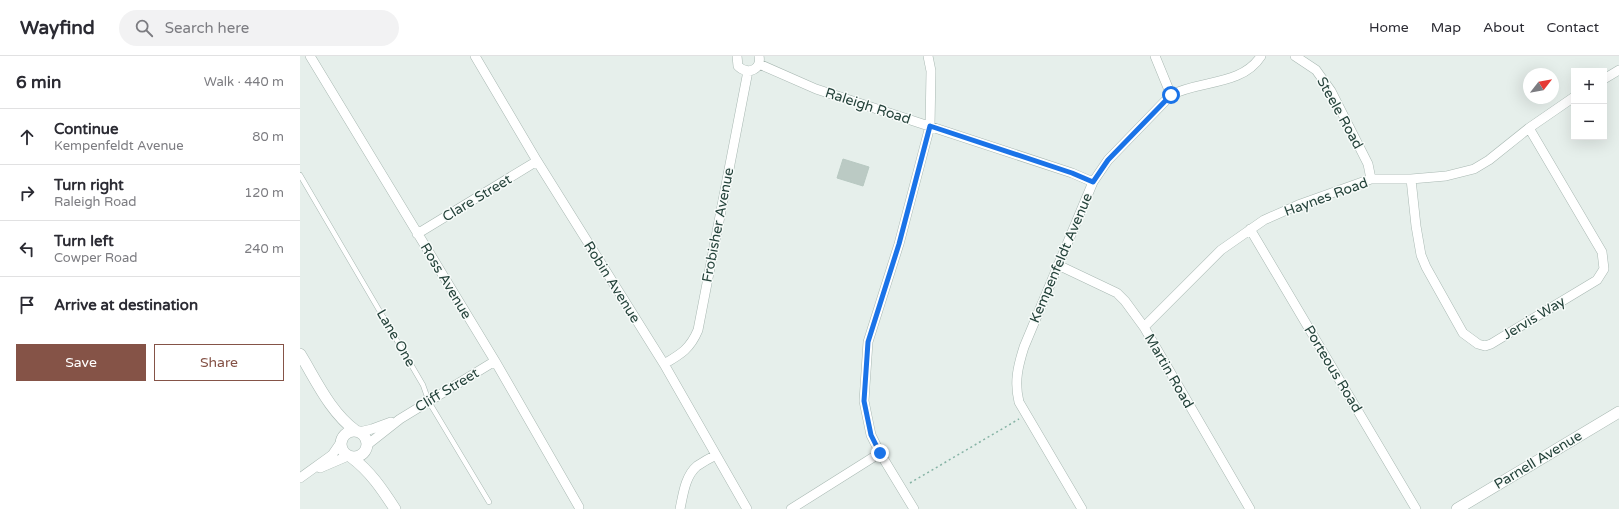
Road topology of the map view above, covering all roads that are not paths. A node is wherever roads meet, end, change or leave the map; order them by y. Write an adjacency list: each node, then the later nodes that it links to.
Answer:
1 (310, 56): 22 (street, Ross Avenue)
2 (475, 56): 16 (street, Robin Avenue)
3 (737, 56): 10 (street)
4 (928, 56): 14 (street)
5 (1155, 56): 12 (street)
6 (1261, 56): 12 (street, Kempenfeldt Avenue)
7 (1295, 56): 18 (street, Steele Road)
8 (759, 60): 10 (street); 14 (street, Raleigh Road)
9 (1619, 70): 11 (street)
10 (748, 72): 27 (street, Frobisher Avenue)
11 (1607, 77)
12 (1171, 95): 20 (street, Kempenfeldt Avenue)
13 (1571, 99): 15 (street, Haynes Road)
14 (930, 126): 20 (street, Raleigh Road); 35 (street)
15 (1529, 128): 19 (street, Haynes Road); 19 (street, Jervis Way)
16 (537, 161): 22 (street, Clare Street); 27 (street, Robin Avenue)
17 (300, 175): 29 (lane, Lane One)
18 (1371, 179): 19 (street, Haynes Road); 21 (street, Haynes Road)
19 (1411, 179)
20 (1093, 182): 23 (street, Kempenfeldt Avenue)
21 (1250, 228): 24 (street, Haynes Road); 50 (street, Porteous Road)
22 (417, 234): 26 (street, Ross Avenue)
23 (1058, 265): 24 (street, Martin Road); 48 (street, Kempenfeldt Avenue)
24 (1144, 327): 49 (street, Martin Road)
25 (300, 354): 28 (street)
26 (495, 361): 29 (street, Cliff Street); 42 (street, Ross Avenue)
27 (664, 364): 36 (street, Robin Avenue)
28 (324, 394): 32 (street); 33 (street)
29 (429, 402): 31 (street, Cliff Street); 41 (lane, Lane One)
30 (1619, 412): 51 (street, Parnell Avenue)
31 (400, 418): 32 (street, Cliff Street); 34 (street, Cliff Street)
32 (357, 431): 33 (street); 34 (street)
33 (341, 441): 37 (street); 38 (street)
34 (367, 446): 37 (street); 40 (street)
35 (880, 453): 46 (street); 47 (street)
36 (716, 455): 44 (street); 45 (street, Robin Avenue)
37 (349, 457): 38 (street); 40 (street)
38 (310, 472): 39 (street)
39 (300, 478)
40 (380, 485): 43 (street)
41 (489, 502)
42 (579, 507)
43 (395, 509)
44 (680, 509)
45 (747, 509)
46 (791, 509)
47 (914, 509)
48 (1082, 509)
49 (1250, 509)
50 (1416, 509)
51 (1457, 509)

